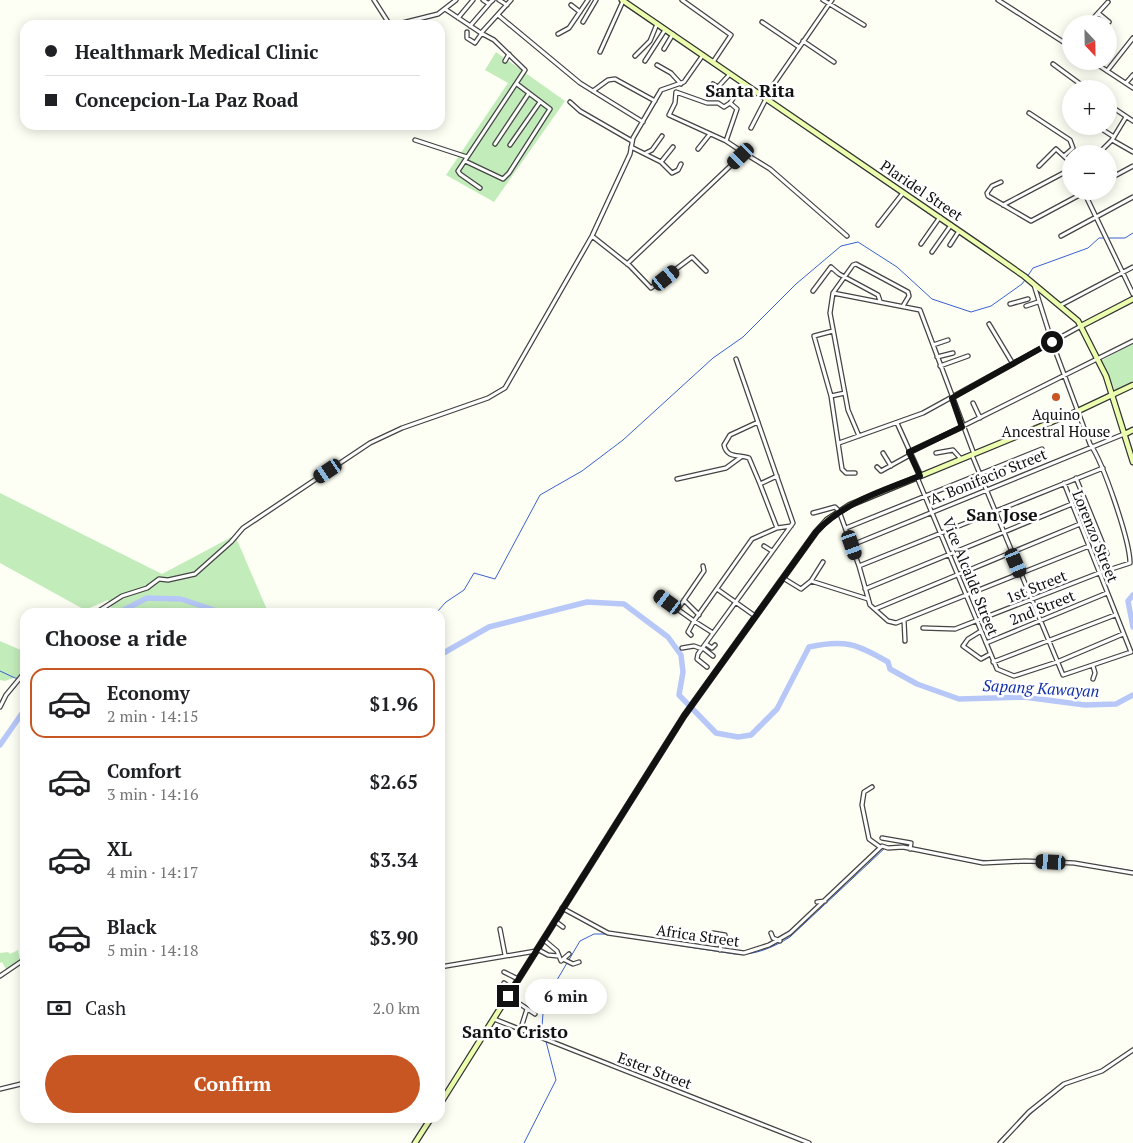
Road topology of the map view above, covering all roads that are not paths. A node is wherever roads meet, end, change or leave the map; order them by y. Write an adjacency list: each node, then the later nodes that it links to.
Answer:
1 (374, 0): 27 (street)
2 (456, 0): 21 (street)
3 (473, 0): 26 (street)
4 (483, 0): 17 (street)
5 (493, 0): 17 (street)
6 (499, 0): 19 (street)
7 (511, 0): 19 (street)
8 (588, 0): 22 (street)
9 (596, 0): 29 (street)
10 (623, 0): 31 (main road, Plaridel Street); 44 (street)
11 (682, 0): 15 (street)
12 (823, 0): 18 (street)
13 (832, 0): 18 (street)
14 (998, 0): 40 (street)
15 (688, 2): 50 (street)
16 (1108, 2): 23 (street)
17 (488, 4): 33 (street)
18 (829, 4): 32 (street); 41 (street)
19 (507, 5): 24 (street)
20 (571, 5): 22 (street)
21 (445, 9): 26 (street); 28 (street)
22 (580, 12): 37 (street)
23 (1098, 13): 25 (street)
24 (498, 15): 36 (street); 65 (street)
25 (1100, 15)
26 (458, 18): 33 (street)
27 (388, 20)
28 (413, 20)
29 (583, 22)
30 (762, 22): 42 (street)
31 (657, 24): 34 (main road, Plaridel Street); 47 (street)
32 (864, 24)
33 (470, 26): 36 (street)
34 (666, 29): 38 (main road, Plaridel Street); 49 (street)
35 (467, 32): 36 (street)
36 (481, 33): 45 (street)
37 (558, 34)
38 (673, 34): 43 (street); 46 (main road, Plaridel Street)
39 (1133, 38): 54 (street)
40 (1062, 39)
41 (803, 41): 42 (street); 51 (street)
42 (799, 47): 68 (street)
43 (664, 49)
44 (600, 52)
45 (509, 54): 48 (street); 60 (street)
46 (704, 55): 50 (main road, Plaridel Street); 61 (street)
47 (635, 56)
48 (505, 61)
49 (646, 61)
50 (713, 62): 55 (main road, Plaridel Street)
51 (834, 62)
52 (1053, 64): 57 (street)
53 (657, 65): 61 (street)
54 (1107, 71): 59 (street)
55 (730, 74): 58 (main road, Plaridel Street); 62 (street)
56 (1133, 75): 59 (street)
57 (1075, 80)
58 (744, 83): 68 (main road, Plaridel Street); 72 (street)
59 (1126, 83): 64 (street)
60 (517, 84): 67 (street); 97 (street)
61 (681, 84): 63 (street)
62 (712, 84)
63 (674, 87): 66 (street); 71 (street)
64 (1133, 88)
65 (593, 91): 71 (street); 77 (street)
66 (676, 92): 72 (street); 79 (street)
67 (529, 93): 69 (street); 86 (street)
68 (766, 98): 78 (street); 106 (main road, Plaridel Street)
69 (540, 102): 87 (street); 97 (street)
70 (570, 102): 84 (street)
71 (655, 102): 77 (street)
72 (730, 103): 85 (street)
73 (1117, 111): 75 (street)
74 (1029, 113): 88 (street)
75 (1126, 117): 76 (street); 82 (street)
76 (1133, 121)
77 (643, 122): 84 (street)
78 (752, 128)
79 (710, 134): 85 (street); 92 (street)
80 (1109, 135): 82 (street)
81 (662, 136): 95 (street)
82 (1113, 138): 89 (street); 93 (street)
83 (415, 140): 97 (street)
84 (632, 141): 90 (street)
85 (726, 141): 94 (street)
86 (495, 144)
87 (510, 145)
88 (1072, 145)
89 (1106, 145)
90 (631, 147): 95 (street); 116 (street)
91 (673, 147): 98 (street)
92 (698, 149)
93 (1133, 152)
94 (744, 153): 117 (street); 122 (street)
95 (645, 154): 98 (street)
96 (1062, 154): 100 (street)
97 (466, 159): 105 (street)
98 (660, 162): 99 (street)
99 (681, 164)
100 (1039, 166)
101 (1133, 166): 103 (street)
102 (1062, 172): 110 (street)
103 (1117, 175)
104 (1001, 182): 110 (street)
105 (480, 188)
106 (903, 193): 111 (main road, Plaridel Street); 114 (street)
107 (1133, 197): 112 (street)
108 (1070, 200): 110 (street)
109 (1089, 200): 112 (street)
110 (1002, 206)
111 (940, 217): 113 (main road, Plaridel Street); 119 (street)
112 (1096, 217): 118 (street); 125 (street)
113 (951, 225): 115 (main road, Plaridel Street); 121 (street)
114 (878, 226)
115 (959, 231): 120 (street); 127 (main road, Plaridel Street)
116 (592, 236): 122 (street); 226 (street)
117 (847, 236)
118 (1061, 236)
119 (921, 244)
120 (950, 245)
121 (932, 252)
122 (627, 264): 124 (street)
123 (1133, 268): 125 (street)
124 (706, 271)
125 (1123, 271): 130 (street); 136 (street)
126 (844, 278): 128 (street); 129 (street); 133 (street); 137 (street)
127 (1034, 284): 134 (street); 136 (main road, Plaridel Street)
128 (813, 291)
129 (833, 293): 133 (street); 141 (street)
130 (1133, 294)
131 (1028, 298): 135 (street)
132 (1133, 299): 140 (main road)
133 (880, 301): 137 (street)
134 (1038, 302): 138 (street); 144 (street)
135 (1010, 304)
136 (1061, 305): 140 (main road, Plaridel Street)
137 (903, 306): 145 (street)
138 (1026, 306)
139 (989, 324): 151 (street)
140 (1081, 326): 144 (street); 150 (main road, Plaridel Street)
141 (833, 331): 155 (street); 157 (street)
142 (948, 340): 145 (street)
143 (1133, 341): 150 (street)
144 (1052, 342): 151 (street); 153 (street)
145 (933, 345): 148 (street)
146 (953, 353): 148 (street)
147 (968, 356): 152 (street)
148 (937, 357): 152 (street)
149 (736, 359): 162 (street)
150 (1098, 360): 153 (street); 156 (main road, Plaridel Street)
151 (1013, 364): 158 (street)
152 (940, 366): 158 (street)
153 (1065, 376): 160 (street); 161 (street)
154 (1133, 385): 156 (main road)
155 (845, 392): 157 (street); 167 (street)
156 (1112, 395): 160 (main road); 166 (main road, Plaridel Street)
157 (831, 396): 168 (street)
158 (952, 398): 163 (street); 164 (street)
159 (973, 404): 161 (street)
160 (1078, 411): 169 (street); 174 (main road)
161 (980, 418): 164 (street)
162 (758, 422): 175 (street); 183 (street)
163 (897, 423): 167 (street); 173 (street, Vice Alcalde Street)
164 (962, 427): 173 (street); 174 (street)
165 (1133, 430): 166 (main road, A. Bonifacio Street)
166 (1125, 434): 169 (street, A. Bonifacio Street); 177 (main road, Plaridel Street)
167 (859, 436): 168 (street)
168 (839, 443): 181 (street)
169 (1092, 448): 180 (street); 189 (street, A. Bonifacio Street)
170 (1042, 449): 182 (street)
171 (936, 452): 176 (street)
172 (883, 453): 178 (street)
173 (910, 454): 178 (street); 184 (street, Vice Alcalde Street)
174 (973, 455): 176 (main road); 182 (street)
175 (742, 456): 186 (street); 187 (street)
176 (961, 459): 184 (main road)
177 (1133, 460)
178 (891, 466): 179 (street)
179 (876, 467)
180 (1103, 468): 185 (street); 213 (street, 1st Street)
181 (855, 473)
182 (980, 473): 189 (street); 190 (street)
183 (777, 476): 187 (street); 197 (street)
184 (919, 477): 190 (street, Vice Alcalde Street); 192 (main road)
185 (1076, 478): 188 (street); 207 (street)
186 (677, 479)
187 (760, 484): 198 (street)
188 (1064, 484): 191 (street, Lorenzo Street); 193 (street)
189 (986, 490): 193 (street); 194 (street, A. Bonifacio Street)
190 (926, 495): 194 (street, Vice Alcalde Street); 199 (street)
191 (1072, 504): 196 (street, Lorenzo Street); 200 (street)
192 (839, 511): 195 (street); 199 (street); 215 (main road)
193 (995, 511): 200 (street); 201 (street)
194 (932, 512): 201 (street, Vice Alcalde Street); 202 (street, A. Bonifacio Street)
195 (813, 513)
196 (1080, 524): 204 (street, Lorenzo Street); 206 (street)
197 (791, 526): 198 (street); 205 (street)
198 (777, 528): 217 (street)
199 (846, 528): 202 (street)
200 (1003, 532): 206 (street); 208 (street)
201 (941, 533): 208 (street, Vice Alcalde Street); 211 (street)
202 (852, 545): 211 (street)
203 (764, 546): 205 (street)
204 (1089, 546): 212 (street); 213 (street, Lorenzo Street)
205 (772, 552): 225 (street)
206 (1012, 553): 212 (street); 214 (street)
207 (1107, 554)
208 (949, 555): 214 (street, Vice Alcalde Street); 218 (street)
209 (823, 562): 216 (street)
210 (703, 566): 223 (street)
211 (860, 566): 218 (street)
212 (1020, 573): 221 (street); 224 (street)
213 (1099, 573): 219 (street, Lorenzo Street); 224 (street, 1st Street)
214 (958, 574): 221 (street, Vice Alcalde Street); 228 (street)
215 (783, 578): 216 (street); 231 (main road)
216 (810, 581): 222 (street)
217 (717, 589): 225 (street); 229 (street)
218 (865, 589): 222 (street)
219 (1107, 593): 230 (street, Lorenzo Street); 233 (street, 2nd Street)
220 (659, 596): 227 (street)
221 (967, 596): 232 (street); 235 (street, Vice Alcalde Street)
222 (868, 599): 228 (street)
223 (684, 600): 227 (street); 229 (street)
224 (1031, 600): 233 (street); 235 (street, 1st Street)
225 (735, 602): 231 (street); 238 (street)
226 (103, 608)
227 (678, 609): 234 (street)
228 (874, 609): 232 (street)
229 (700, 614): 234 (street)
230 (1115, 615): 239 (street, Lorenzo Street); 242 (street)
231 (756, 616): 264 (main road)
232 (904, 620): 241 (street)
233 (1040, 620): 242 (street); 243 (street, 2nd Street)
234 (694, 621): 238 (street); 240 (street)
235 (977, 621): 236 (street, 1st Street); 237 (street, Vice Alcalde Street)
236 (923, 628)
237 (981, 631): 243 (street, Vice Alcalde Street); 248 (street)
238 (713, 633): 244 (street)
239 (1123, 634): 251 (street); 252 (street, Lorenzo Street)
240 (691, 635)
241 (905, 641)
242 (1048, 641): 250 (street); 251 (street)
243 (986, 643): 248 (street, Vice Alcalde Street)
244 (706, 644): 245 (street); 247 (street)
245 (715, 645)
246 (682, 648): 247 (street)
247 (703, 648): 249 (street); 253 (street)
248 (990, 654): 250 (street, Vice Alcalde Street)
249 (713, 656)
250 (994, 662): 251 (street, Vice Alcalde Street)
251 (1057, 662): 252 (street)
252 (1093, 666): 255 (street)
253 (707, 667)
254 (20, 678): 256 (street)
255 (1093, 679)
256 (0, 707)
257 (872, 787): 259 (street)
258 (882, 838): 260 (street)
259 (880, 847): 260 (street); 263 (street, Africa Street)
260 (910, 847): 261 (street)
261 (1133, 873)
262 (817, 902): 263 (street)
263 (825, 902): 271 (street, Africa Street)
264 (562, 908): 265 (main road); 273 (street, Africa Street)
265 (554, 922): 266 (street); 269 (main road)
266 (563, 927)
267 (500, 930): 275 (street)
268 (771, 933): 271 (street)
269 (543, 939): 272 (main road); 276 (street)
270 (712, 940): 273 (street)
271 (780, 941): 273 (street, Africa Street)
272 (536, 950): 275 (street); 276 (street); 283 (main road)
273 (720, 950)
274 (569, 954): 278 (street)
275 (505, 955): 280 (street)
276 (558, 956): 278 (street)
277 (20, 962): 282 (street)
278 (566, 962): 279 (street)
279 (579, 962)
280 (445, 965)
281 (504, 972): 283 (street)
282 (0, 976)
283 (518, 979): 285 (main road)
284 (504, 983): 285 (street)
285 (512, 989): 286 (main road)
286 (508, 996): 287 (street); 289 (main road)
287 (527, 1009): 288 (street); 290 (street)
288 (535, 1014)
289 (494, 1019): 290 (street, Ester Street); 294 (main road)
290 (520, 1031): 296 (street, Ester Street)
291 (1133, 1050): 300 (street)
292 (20, 1084): 293 (street)
293 (0, 1089)
294 (445, 1096)
295 (428, 1123): 297 (main road)
296 (798, 1139): 298 (street); 299 (street, Ester Street)
297 (415, 1143)
298 (793, 1143)
299 (808, 1143)
300 (1000, 1143)

